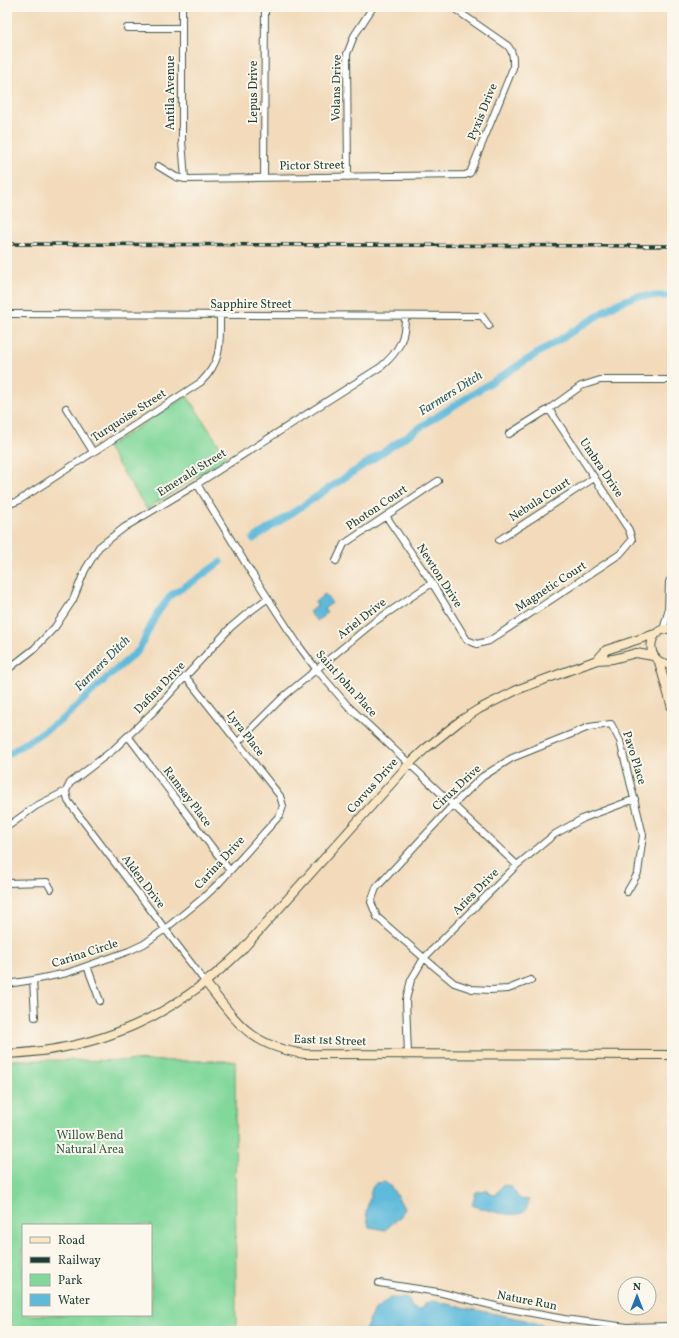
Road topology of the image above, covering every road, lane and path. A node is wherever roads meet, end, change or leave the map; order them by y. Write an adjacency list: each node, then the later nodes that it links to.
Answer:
1 (182, 7): 6 (street, Antila Avenue)
2 (265, 7): 10 (street, Lepus Drive)
3 (373, 7): 9 (street, Volans Drive)
4 (452, 7): 8 (street, Pyxis Drive)
5 (126, 28): 6 (street)
6 (182, 28): 11 (street, Antila Avenue)
7 (158, 166): 11 (street, Pictor Street)
8 (470, 174): 9 (street, Pictor Street)
9 (348, 177): 10 (street, Pictor Street)
10 (264, 178): 11 (street, Pictor Street)
11 (185, 179)
12 (7, 314): 13 (street, Sapphire Street)
13 (220, 316): 14 (street, Sapphire Street); 20 (street, Turquoise Street)
14 (405, 316): 15 (street, Sapphire Street); 23 (street, Emerald Street)
15 (489, 326)
16 (672, 380): 18 (street)
17 (66, 408): 20 (street)
18 (549, 409): 19 (street); 21 (street, Umbra Drive)
19 (509, 434)
20 (93, 452): 24 (street, Turquoise Street)
21 (594, 478): 26 (street, Nebula Court); 27 (street, Umbra Drive)
22 (438, 481): 25 (street, Photon Court)
23 (197, 484): 31 (street, Saint John Place); 38 (street, Emerald Street)
24 (7, 505)
25 (386, 516): 28 (street, Photon Court); 30 (street, Newton Drive)
26 (499, 540)
27 (632, 540): 34 (street, Magnetic Court)
28 (336, 561)
29 (672, 577): 33 (street)
30 (432, 584): 34 (street, Newton Drive); 39 (street, Ariel Drive)
31 (268, 598): 39 (street, Saint John Place); 40 (street, Dafina Drive)
32 (672, 629): 33 (street, Corvus Drive)
33 (660, 631): 35 (street); 36 (street, Corvus Drive)
34 (476, 644)
35 (656, 659): 36 (street, Corvus Drive); 37 (street, Corvus Drive); 41 (street)
36 (597, 660): 45 (street, Corvus Drive)
37 (672, 664)
38 (7, 670)
39 (317, 670): 44 (street, Ariel Drive); 45 (street, Saint John Place)
40 (186, 677): 43 (street, Dafina Drive); 44 (street, Lyra Place)
41 (672, 708)
42 (611, 724): 47 (street, Pavo Place); 48 (street, Cirux Drive)
43 (128, 736): 46 (street, Dafina Drive); 53 (street, Ramsay Place)
44 (238, 742): 49 (street, Lyra Place)
45 (409, 764): 48 (street, Saint John Place); 62 (street, Corvus Drive)
46 (66, 791): 51 (street); 57 (street, Alden Drive)
47 (635, 799): 52 (street, Aries Drive); 56 (street, Pavo Place)
48 (453, 805): 52 (street, Saint John Place); 58 (street, Cirux Drive)
49 (283, 806): 53 (street, Carina Drive)
50 (7, 818): 51 (street)
51 (9, 825)
52 (518, 866): 58 (street, Aries Drive)
53 (230, 871): 57 (street, Carina Drive)
54 (7, 883): 55 (street)
55 (51, 889)
56 (627, 892)
57 (165, 929): 59 (street, Carina Circle); 62 (street, Alden Drive)
58 (424, 958): 61 (street); 67 (street, Aries Drive)
59 (87, 966): 60 (street, Carina Circle); 64 (street)
60 (33, 980): 63 (street, Carina Circle); 65 (street)
61 (531, 980)
62 (206, 983): 66 (street); 67 (street, East 1st Street)
63 (7, 984)
64 (100, 1001)
65 (35, 1017)
66 (7, 1054)
67 (408, 1055): 68 (street, East 1st Street)
68 (672, 1055)
69 (379, 1283): 70 (street, Nature Run)
70 (672, 1326)

